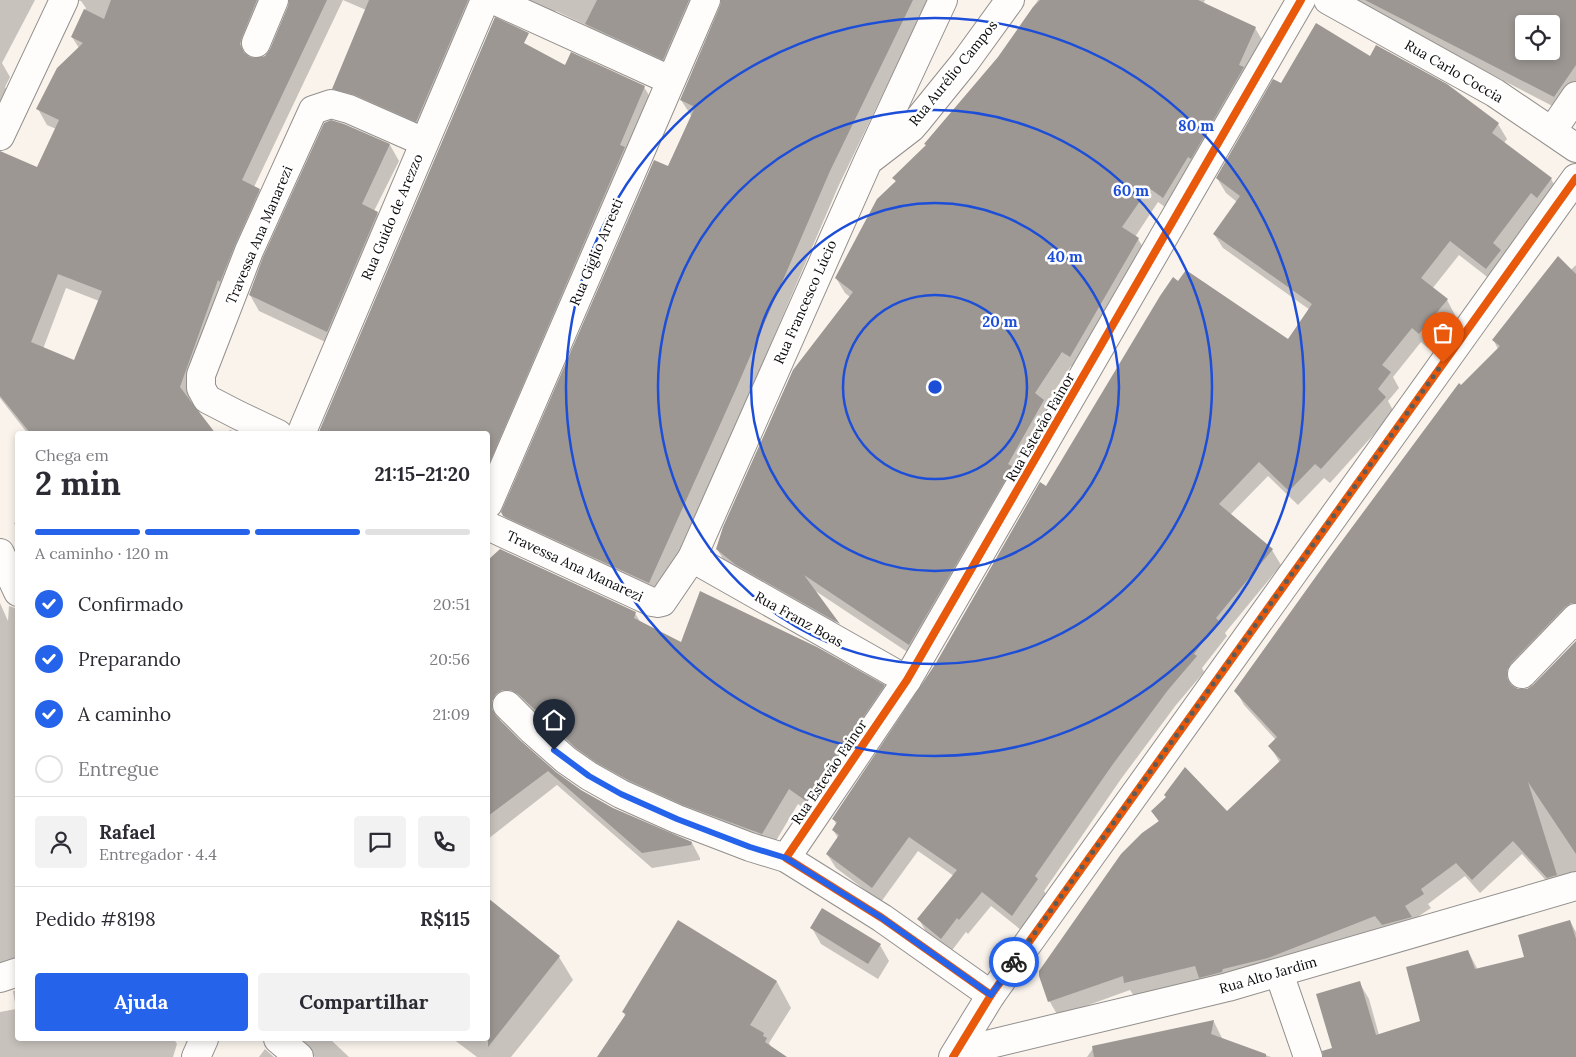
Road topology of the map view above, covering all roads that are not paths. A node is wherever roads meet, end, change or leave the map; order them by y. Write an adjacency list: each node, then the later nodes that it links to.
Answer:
1 (64, 0): 14 (street)
2 (274, 0): 10 (street)
3 (485, 0): 15 (street, Rua Guido de Arezzo)
4 (494, 0): 11 (street)
5 (706, 0): 11 (street, Rua Giglio Arresti)
6 (943, 0): 17 (street, Rua Francesco Lúcio)
7 (1010, 0): 17 (street, Rua Aurélio Campos)
8 (1301, 0): 29 (street, Rua Estevão Fainor)
9 (1328, 0): 13 (street, Rua Carlo Coccia)
10 (256, 43)
11 (670, 80): 21 (street, Rua Giglio Arresti)
12 (1576, 96): 13 (street)
13 (1552, 131): 16 (street, Rua Carlo Coccia)
14 (0, 136)
15 (424, 142): 19 (street, Travessa Ana Manarezi); 20 (street, Rua Guido de Arezzo)
16 (1576, 148)
17 (868, 161): 24 (street, Rua Francesco Lúcio)
18 (1576, 178): 36 (street)
19 (272, 431)
20 (302, 431)
21 (490, 499)
22 (490, 527): 26 (street, Travessa Ana Manarezi)
23 (0, 553): 25 (street)
24 (692, 558): 26 (street, Rua Francesco Lúcio); 29 (street, Rua Franz Boas)
25 (15, 586)
26 (662, 602)
27 (1576, 618): 28 (street)
28 (1522, 674)
29 (907, 680): 31 (street, Rua Estevão Fainor)
30 (507, 704): 31 (street)
31 (786, 858): 36 (street)
32 (1576, 886): 34 (street, Rua Alto Jardim)
33 (15, 973): 35 (street)
34 (1279, 973): 39 (street, Rua Alto Jardim); 42 (street)
35 (0, 978)
36 (991, 995): 39 (street)
37 (203, 1041): 40 (street)
38 (280, 1041): 41 (street)
39 (955, 1054)
40 (196, 1057)
41 (299, 1057)
42 (1308, 1057)

